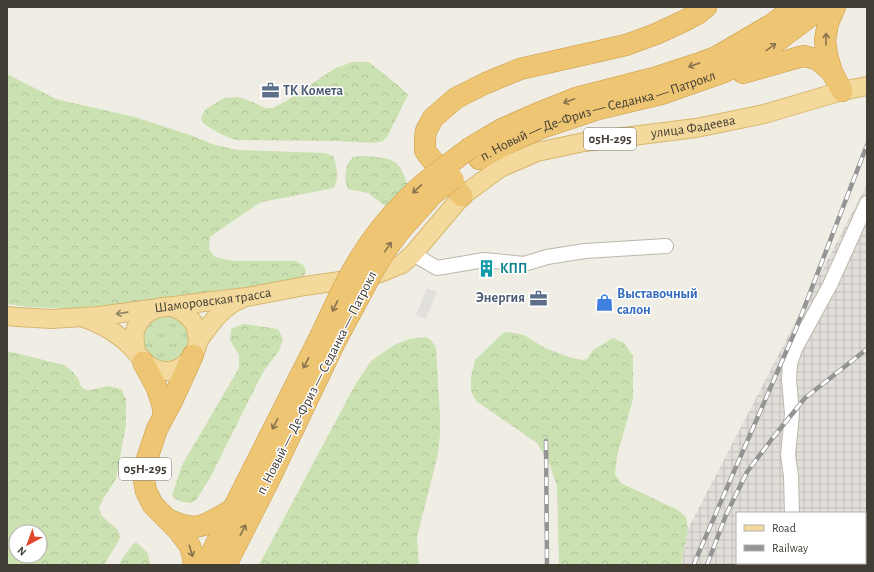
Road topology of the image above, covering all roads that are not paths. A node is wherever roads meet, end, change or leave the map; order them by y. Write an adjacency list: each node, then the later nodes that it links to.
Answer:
1 (706, 7): 10 (highway)
2 (796, 7): 9 (highway, п. Новый — Де-Фриз — Седанка — Патрокл, one-way to 9)
3 (820, 7): 5 (highway, п. Новый — Де-Фриз — Седанка — Патрокл, one-way to 3)
4 (835, 7): 6 (highway, one-way to 4)
5 (724, 72): 6 (highway); 9 (highway, п. Новый — Де-Фриз — Седанка — Патрокл)
6 (832, 72): 8 (highway)
7 (867, 86): 8 (main road, улица Фадеева)
8 (842, 91): 10 (main road, улица Фадеева / 05Н-295)
9 (475, 154): 18 (highway, п. Новый — Де-Фриз — Седанка — Патрокл, bridge)
10 (462, 196): 13 (main road, улица Фадеева / 05Н-295)
11 (867, 203): 23 (street)
12 (666, 246): 13 (street)
13 (412, 254): 14 (main road, Шаморовская трасса / 05Н-295)
14 (247, 297): 15 (main road, Шаморовская трасса / 05Н-295); 19 (main road, 05Н-295)
15 (161, 307): 17 (main road, Шаморовская трасса / 05Н-295, one-way to 17); 19 (main road, 05Н-295); 20 (main road, 05Н-295)
16 (7, 316): 17 (main road, Шаморовская трасса / 05Н-295)
17 (82, 317): 20 (main road, 05Н-295)
18 (327, 339): 22 (highway, п. Новый — Де-Фриз — Седанка — Патрокл, one-way to 22); 27 (highway, п. Новый — Де-Фриз — Седанка — Патрокл, one-way to 18)
19 (196, 348): 20 (main road, 05Н-295); 21 (highway)
20 (140, 357): 21 (highway, 05Н-295)
21 (164, 415): 24 (highway, 05Н-295)
22 (233, 509): 24 (highway, 05Н-295); 26 (highway, п. Новый — Де-Фриз — Седанка — Патрокл)
23 (792, 512)
24 (166, 518): 25 (highway, 05Н-295, one-way to 25)
25 (194, 565)
26 (206, 565)
27 (226, 565)

